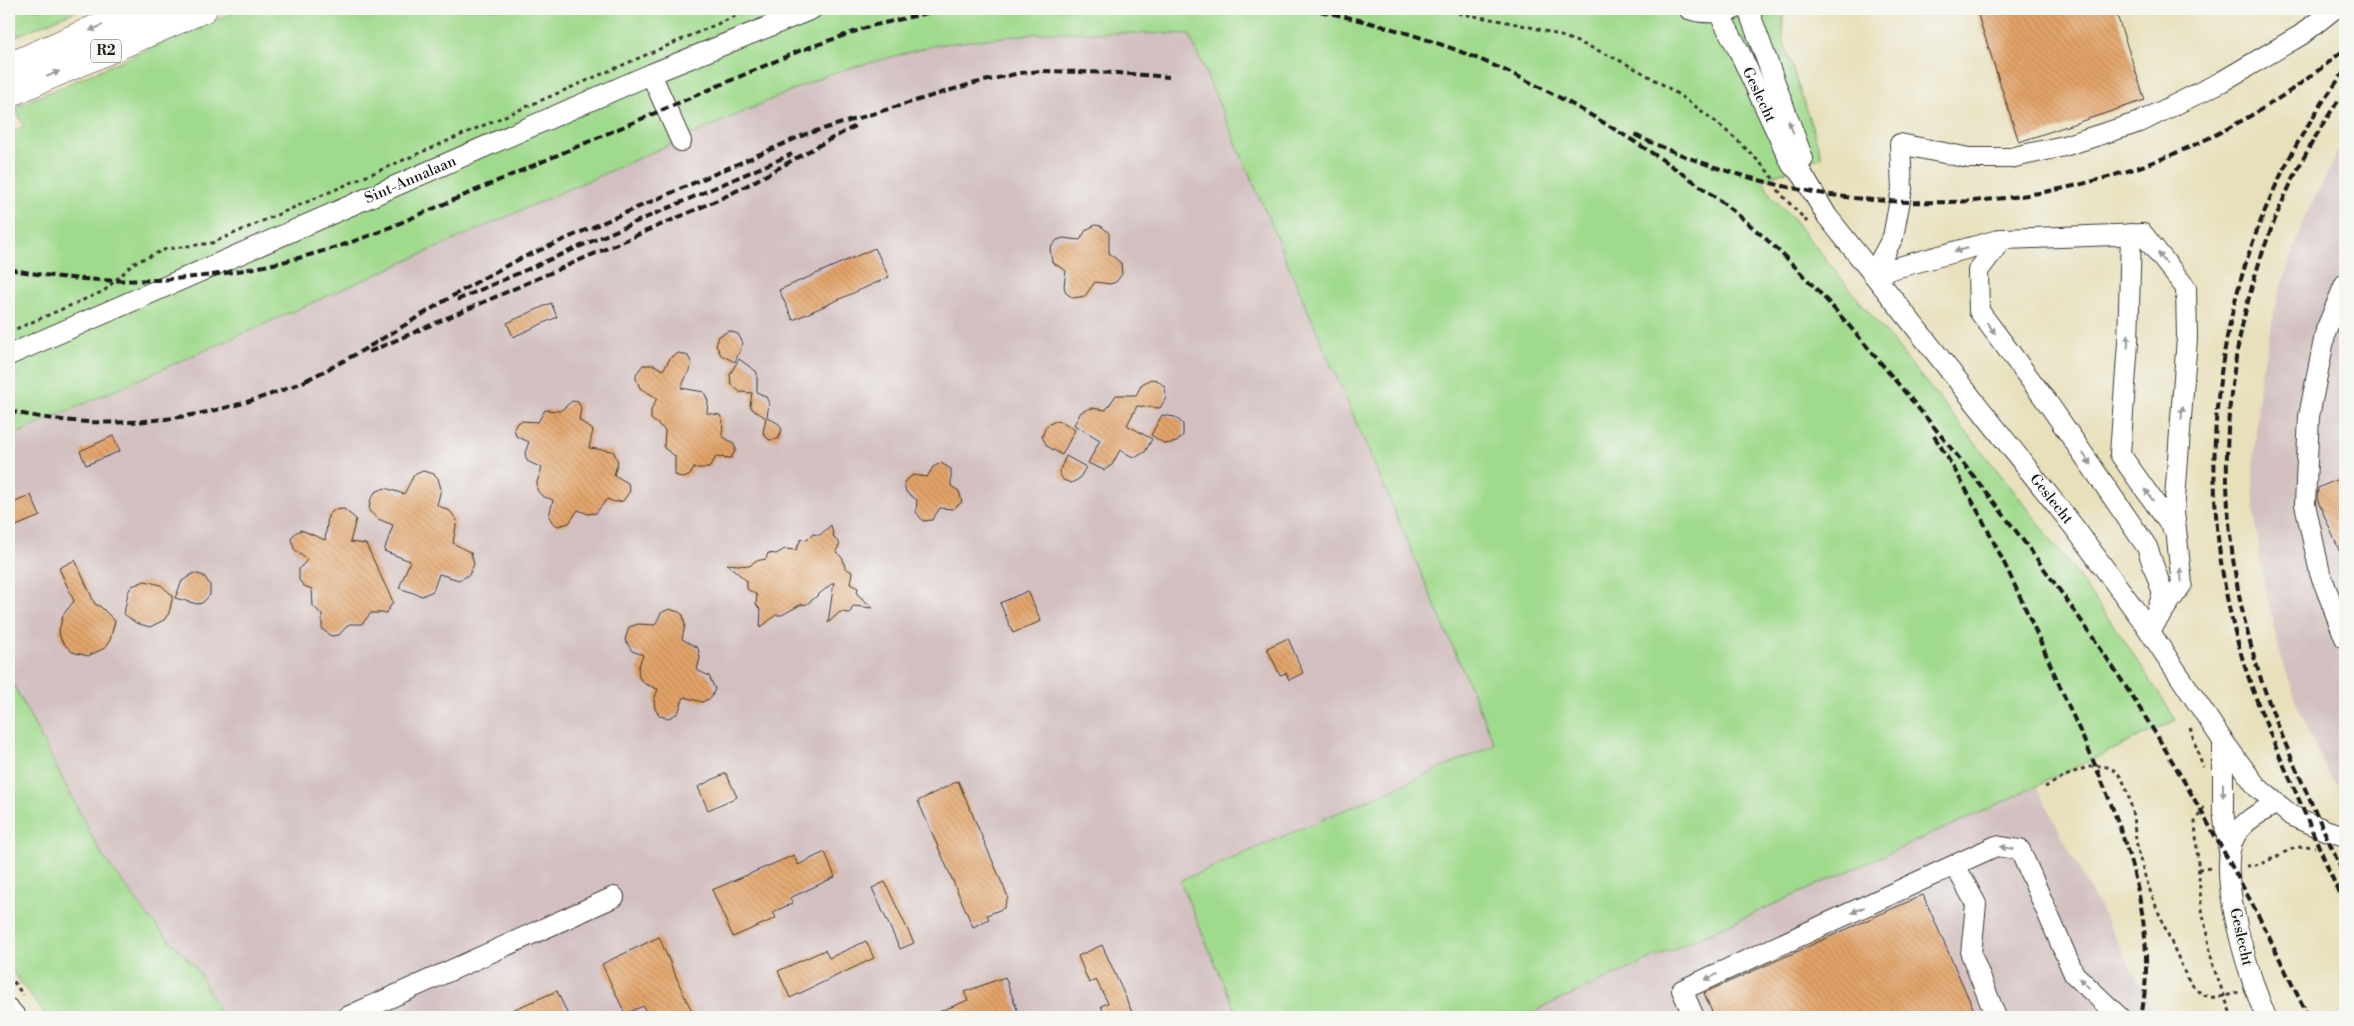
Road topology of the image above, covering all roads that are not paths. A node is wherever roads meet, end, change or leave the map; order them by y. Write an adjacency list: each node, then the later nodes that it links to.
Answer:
1 (141, 9): 8 (highway, R2, one-way to 8)
2 (203, 9): 10 (highway, R2, one-way to 2)
3 (812, 9): 9 (street, Sint-Annalaan)
4 (1689, 9): 7 (street, Geslecht)
5 (1748, 9): 12 (street, Geslecht, one-way to 5)
6 (2334, 9): 15 (street)
7 (1726, 11): 12 (street, Geslecht)
8 (9, 66)
9 (651, 74): 11 (street); 17 (street, Sint-Annalaan)
10 (9, 93)
11 (681, 141)
12 (1802, 174): 15 (street, Geslecht)
13 (2131, 234): 14 (street); 18 (street, one-way to 13); 18 (street, one-way to 13)
14 (2002, 239): 15 (street, one-way to 15); 19 (street, one-way to 19)
15 (1873, 274): 19 (street, Geslecht)
16 (2345, 284): 20 (street)
17 (11, 349)
18 (2177, 534): 19 (street, one-way to 18)
19 (2150, 630): 21 (street, Geslecht)
20 (2345, 638)
21 (2223, 741): 22 (street); 24 (street, Geslecht, one-way to 24)
22 (2275, 804): 23 (street); 24 (street, Geslecht)
23 (2345, 836)
24 (2230, 860): 33 (street, Geslecht)
25 (1955, 865): 30 (street, one-way to 30); 31 (street); 32 (street, one-way to 25)
26 (614, 898): 29 (street)
27 (9, 1009): 28 (street)
28 (16, 1017)
29 (347, 1017)
30 (1694, 1017)
31 (1996, 1017)
32 (2119, 1017)
33 (2266, 1017)

